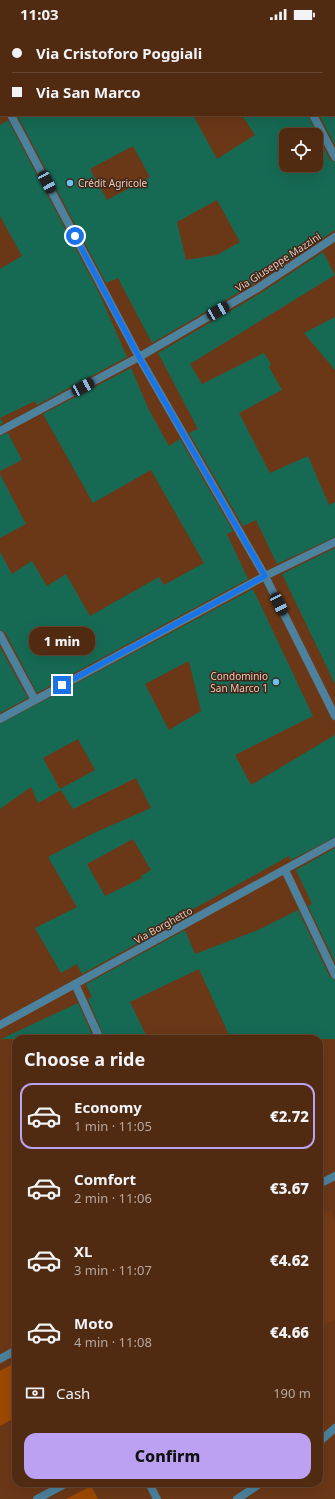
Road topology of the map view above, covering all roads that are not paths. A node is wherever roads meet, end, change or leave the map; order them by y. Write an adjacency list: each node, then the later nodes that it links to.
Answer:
1 (12, 116): 5 (street)
2 (314, 116): 3 (street)
3 (335, 157)
4 (335, 237): 5 (street, Via Giuseppe Mazzini)
5 (139, 357): 6 (street, Via Giuseppe Mazzini); 8 (street)
6 (0, 431)
7 (335, 542): 8 (street)
8 (265, 576): 10 (street); 11 (street)
9 (0, 635): 10 (street)
10 (35, 700): 12 (street)
11 (335, 716)
12 (0, 719)
13 (335, 842): 14 (street, Via Borghetto)
14 (285, 870): 15 (street); 16 (street, Via Borghetto)
15 (335, 974)
16 (75, 984): 17 (street, Via Borghetto); 18 (street)
17 (0, 1025)
18 (98, 1035)
19 (335, 1176): 20 (street)
20 (323, 1182)
21 (12, 1352): 22 (street)
22 (0, 1360)
23 (335, 1428): 24 (street)
24 (323, 1438)
25 (60, 1487): 28 (street)
26 (151, 1487): 29 (street)
27 (255, 1487): 30 (street)
28 (37, 1499)
29 (157, 1499)
30 (237, 1499)

